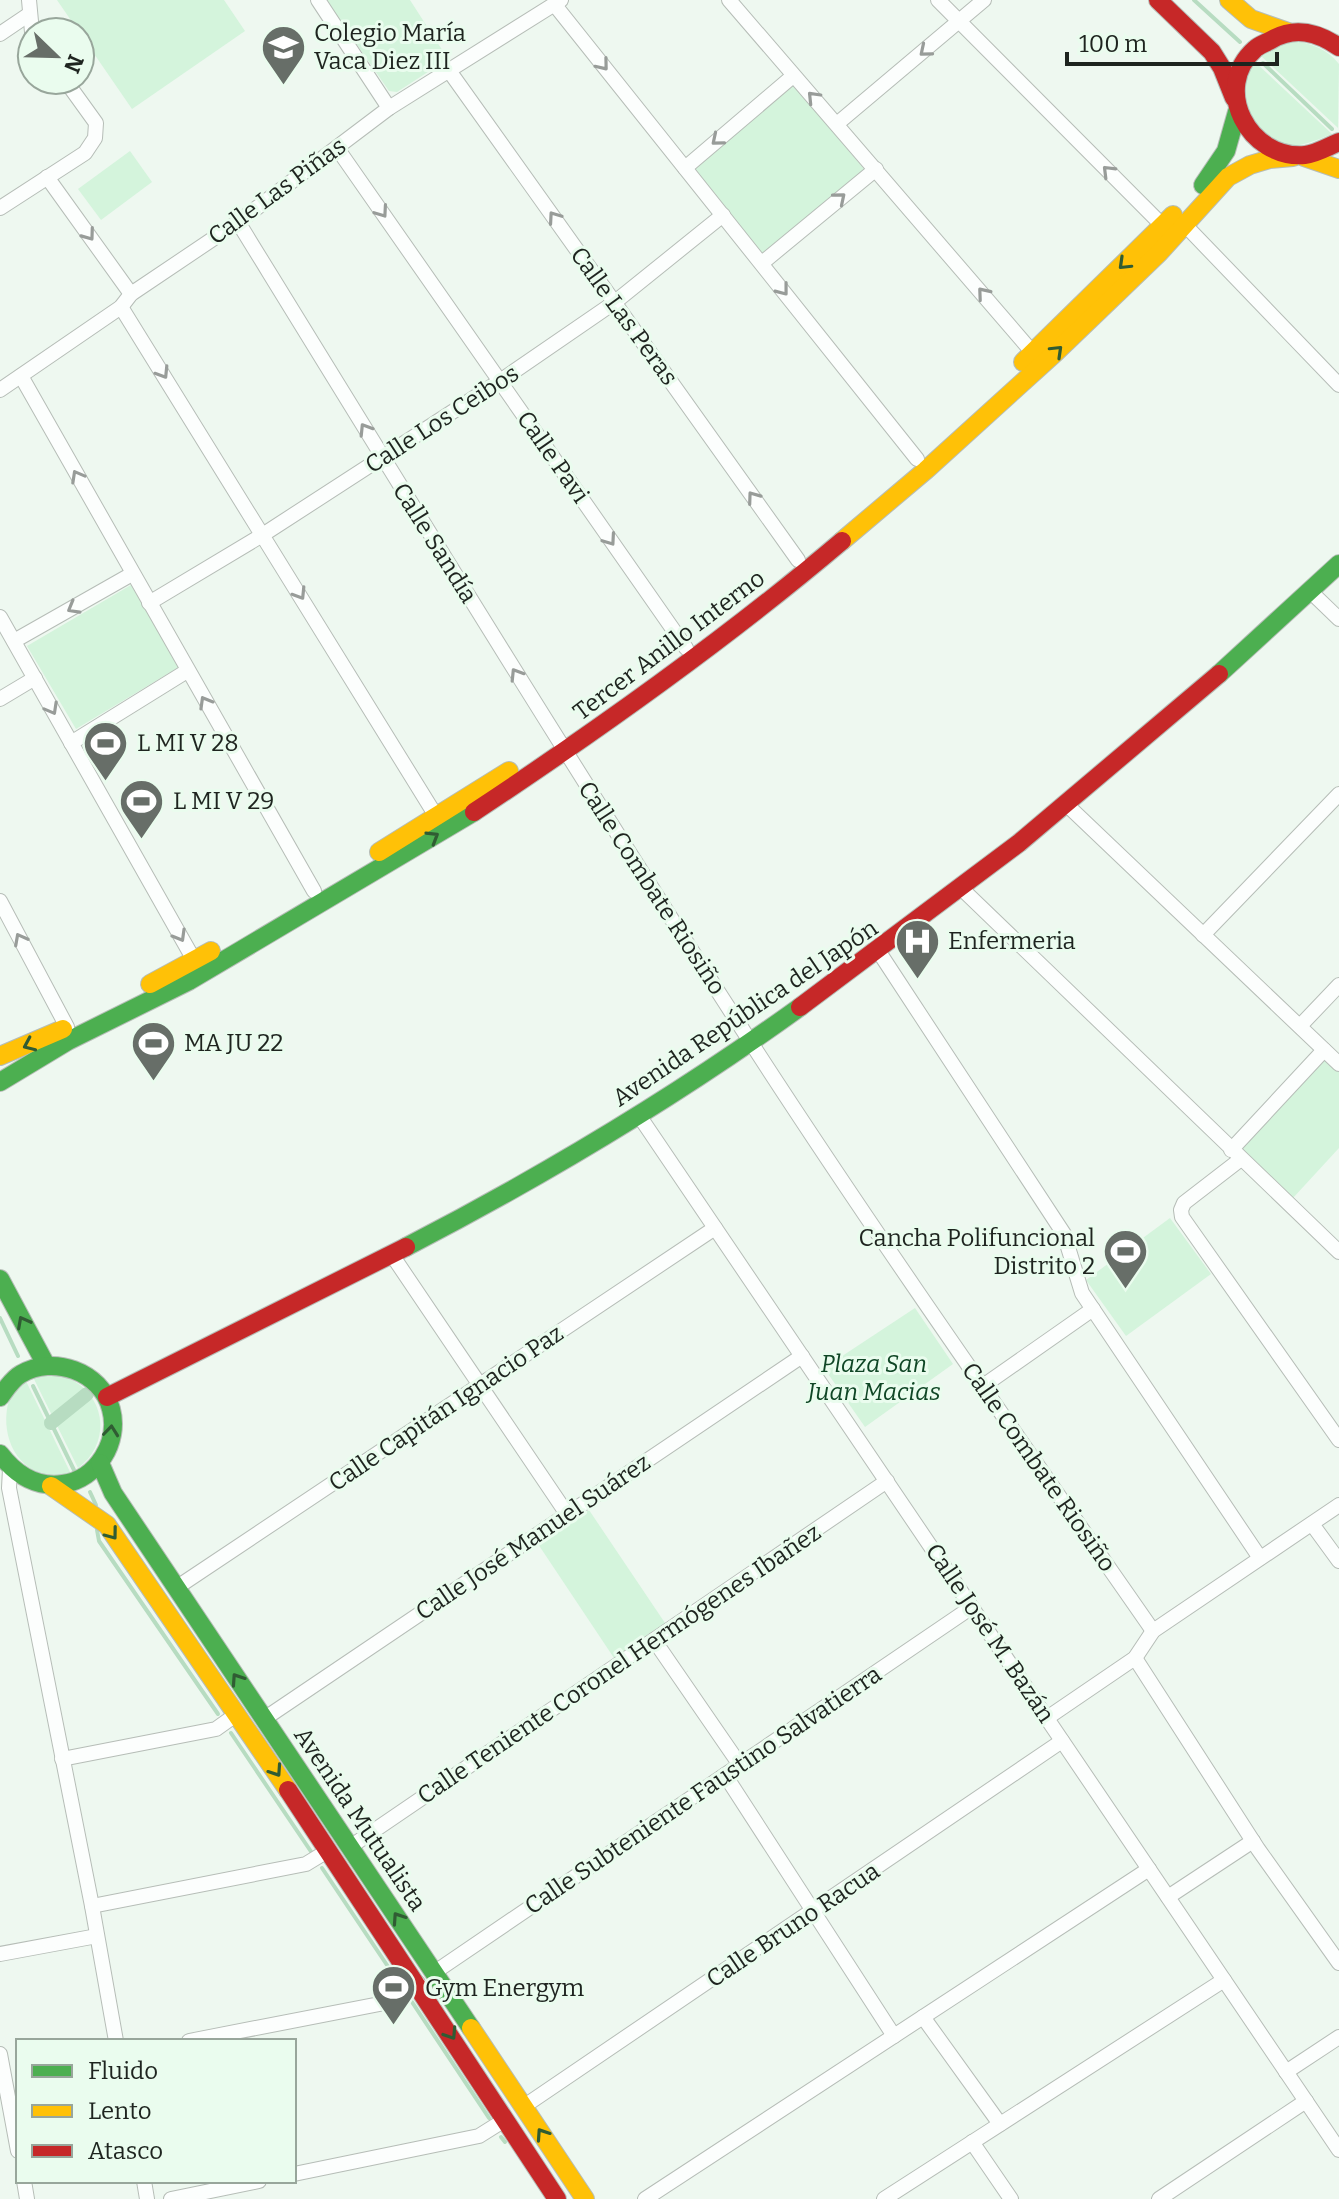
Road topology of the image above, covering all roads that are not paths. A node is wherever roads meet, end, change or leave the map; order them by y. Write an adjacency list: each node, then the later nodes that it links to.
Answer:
1 (318, 0): 17 (street)
2 (729, 0): 15 (street)
3 (938, 0): 9 (street)
4 (984, 0): 9 (street)
5 (1158, 0): 18 (main road)
6 (1229, 0): 11 (main road)
7 (558, 2): 14 (street, Calle Las Piñas); 23 (street, one-way to 23)
8 (28, 8): 12 (street)
9 (959, 22): 19 (street, one-way to 19); 31 (street, one-way to 9)
10 (1339, 23): 11 (main road)
11 (1292, 31): 13 (main road); 18 (main road, Tercer Anillo Interno)
12 (0, 34)
13 (1339, 47)
14 (450, 72): 17 (street, Calle Las Piñas); 34 (street, Calle Las Peras, one-way to 14)
15 (793, 76): 19 (street, one-way to 15); 23 (street, one-way to 23)
16 (77, 96): 26 (street)
17 (389, 108): 21 (street, Calle Las Piñas)
18 (1237, 108): 22 (main road); 31 (main road, Tercer Anillo Interno)
19 (838, 123): 24 (street)
20 (1339, 142): 22 (main road, Tercer Anillo Interno)
21 (337, 148): 29 (street, Calle Las Piñas); 38 (street, Calle Pavi, one-way to 38)
22 (1298, 157): 25 (main road); 30 (main road, Tercer Anillo Interno)
23 (685, 168): 28 (street)
24 (876, 169): 32 (street, one-way to 24); 36 (street, one-way to 24)
25 (1339, 169)
26 (47, 177): 27 (street); 33 (street, one-way to 33)
27 (0, 208)
28 (723, 215): 32 (street); 34 (street, Calle Los Ceibos)
29 (238, 222): 33 (street, Calle Las Piñas); 41 (street, Calle Sandía, one-way to 29)
30 (1185, 225): 39 (street); 57 (main road, Tercer Anillo Interno, one-way to 30)
31 (1163, 226): 36 (main road, Tercer Anillo Interno, one-way to 36)
32 (762, 263): 42 (street, one-way to 42)
33 (131, 294): 35 (street, Calle Las Piñas)
34 (615, 302): 38 (street, Calle Los Ceibos); 44 (street, Calle Las Peras, one-way to 34)
35 (121, 307): 37 (street, Calle Las Piñas); 43 (street, one-way to 43)
36 (1033, 353): 42 (main road, Tercer Anillo Interno)
37 (21, 376): 40 (street, Calle Las Piñas); 46 (street, one-way to 37)
38 (500, 381): 41 (street, Calle Los Ceibos); 52 (street, Calle Pavi, one-way to 52)
39 (1339, 385)
40 (0, 390)
41 (383, 458): 43 (street, Calle Los Ceibos); 57 (street, Calle Sandía, one-way to 41)
42 (917, 459): 44 (main road, Tercer Anillo Interno)
43 (264, 534): 48 (street, Calle Los Ceibos); 60 (street, one-way to 60)
44 (798, 560): 52 (main road, Tercer Anillo Interno)
45 (1339, 564): 47 (main road, Avenida República del Japón)
46 (132, 574): 48 (street); 51 (street, one-way to 51)
47 (1311, 592): 50 (street); 59 (main road, Avenida República del Japón)
48 (149, 603): 53 (street)
49 (0, 617): 51 (street)
50 (1339, 619)
51 (14, 641): 54 (street)
52 (686, 648): 57 (main road, Tercer Anillo Interno)
53 (187, 671): 56 (street); 62 (street, one-way to 53)
54 (35, 678): 55 (street); 56 (street, one-way to 56)
55 (0, 699)
56 (71, 743): 66 (street, one-way to 66)
57 (561, 746): 60 (main road, Tercer Anillo Interno); 70 (street, Calle Combate Riosiño); 74 (main road, Tercer Anillo Interno, one-way to 57)
58 (1339, 794): 64 (street)
59 (1067, 805): 61 (main road, Avenida República del Japón); 64 (street)
60 (436, 816): 62 (main road, Tercer Anillo Interno)
61 (962, 889): 65 (main road, Avenida República del Japón); 76 (street)
62 (314, 891): 66 (main road, Tercer Anillo Interno)
63 (0, 901): 69 (street, one-way to 63)
64 (1203, 935): 68 (street)
65 (879, 952): 70 (main road, Avenida República del Japón); 81 (street)
66 (194, 960): 69 (main road, Tercer Anillo Interno)
67 (1339, 985): 68 (street)
68 (1300, 1026): 71 (street)
69 (67, 1027): 72 (main road, Tercer Anillo Interno, one-way to 72)
70 (751, 1042): 75 (main road, Avenida República del Japón); 85 (street, Calle Combate Riosiño)
71 (1324, 1050): 73 (street); 76 (street)
72 (0, 1056)
73 (1339, 1064)
74 (0, 1082)
75 (640, 1117): 77 (street, Calle José M. Bazán); 79 (main road, Avenida República del Japón)
76 (1236, 1154): 78 (street); 88 (street)
77 (715, 1228): 82 (street, Calle José M. Bazán); 84 (street, Calle Capitán Ignacio Paz)
78 (1339, 1252)
79 (392, 1255): 84 (street); 87 (main road, Avenida República del Japón)
80 (0, 1279): 83 (main road, one-way to 80)
81 (1093, 1309): 85 (street); 96 (street)
82 (802, 1356): 91 (street, Calle José M. Bazán); 94 (street, Calle José Manuel Suárez)
83 (46, 1365): 86 (main road); 87 (main road)
84 (480, 1385): 94 (street); 98 (street, Calle Capitán Ignacio Paz)
85 (983, 1386): 100 (street, Calle Combate Riosiño)
86 (1, 1388)
87 (107, 1397): 90 (main road, one-way to 87)
88 (1339, 1440)
89 (5, 1461): 92 (main road, Avenida Mutualista); 107 (street)
90 (100, 1463): 92 (main road); 98 (main road, Avenida Mutualista)
91 (887, 1481): 99 (street, Calle José M. Bazán); 101 (street, Calle Teniente Coronel Hermógenes Ibañez)
92 (51, 1486): 103 (main road, Avenida Mutualista, one-way to 103)
93 (1339, 1505): 95 (street)
94 (567, 1514): 105 (street, Calle José Manuel Suárez)
95 (1312, 1524): 96 (street); 97 (street)
96 (1260, 1558): 100 (street)
97 (1339, 1561)
98 (176, 1588): 105 (main road, Avenida Mutualista, one-way to 98)
99 (972, 1607): 104 (street, Calle José M. Bazán); 108 (street, Calle Subteniente Faustino Salvatierra)
100 (1153, 1631): 102 (street)
101 (654, 1640): 108 (street); 111 (street, Calle Teniente Coronel Hermógenes Ibañez)
102 (1135, 1658): 104 (street); 110 (street)
103 (237, 1714): 107 (street); 112 (main road, Avenida Mutualista, one-way to 112)
104 (1047, 1718): 106 (street, Calle José M. Bazán)
105 (264, 1719): 111 (main road, Avenida Mutualista)
106 (1062, 1741): 113 (street, Calle José M. Bazán); 116 (street, Calle Bruno Racua)
107 (62, 1759): 115 (street)
108 (740, 1765): 109 (street, Calle Subteniente Faustino Salvatierra)
109 (725, 1775): 116 (street); 122 (street, Calle Subteniente Faustino Salvatierra)
110 (1253, 1841): 114 (street); 119 (street)
111 (350, 1847): 122 (main road, Avenida Mutualista, one-way to 111)
112 (329, 1850): 115 (street); 124 (main road, Avenida Mutualista)
113 (1149, 1869): 114 (street, Calle José M. Bazán); 125 (street)
114 (1168, 1897): 123 (street, Calle José M. Bazán)
115 (92, 1906): 118 (street)
116 (813, 1912): 126 (street); 134 (street, Calle Bruno Racua)
117 (1339, 1934): 119 (street)
118 (97, 1936): 120 (street); 128 (street)
119 (1326, 1943): 121 (street)
120 (0, 1954)
121 (1339, 1963)
122 (435, 1972): 134 (main road, Avenida Mutualista)
123 (1224, 1980): 131 (street, Calle José M. Bazán); 136 (street)
124 (418, 1983): 129 (street); 135 (main road, Avenida Mutualista, one-way to 135)
125 (923, 2017): 126 (street); 136 (street)
126 (894, 2036): 147 (street)
127 (1339, 2037): 131 (street)
128 (116, 2039)
129 (199, 2039)
130 (0, 2054): 132 (street)
131 (1286, 2072): 133 (street, Calle José M. Bazán)
132 (3, 2086): 137 (street)
133 (1306, 2101): 139 (street, Calle José M. Bazán); 150 (street)
134 (523, 2107): 146 (main road, Avenida Mutualista, one-way to 134)
135 (506, 2119): 140 (street); 141 (main road, Avenida Mutualista)
136 (1000, 2124): 138 (street)
137 (16, 2142)
138 (972, 2142): 148 (street); 149 (street)
139 (1339, 2150)
140 (296, 2174)
141 (545, 2182): 144 (main road, Avenida Mutualista); 145 (main road)
142 (249, 2183): 143 (street)
143 (171, 2199)
144 (557, 2199)
145 (571, 2199)
146 (585, 2199)
147 (645, 2199)
148 (884, 2199)
149 (1011, 2199)
150 (1159, 2199)

